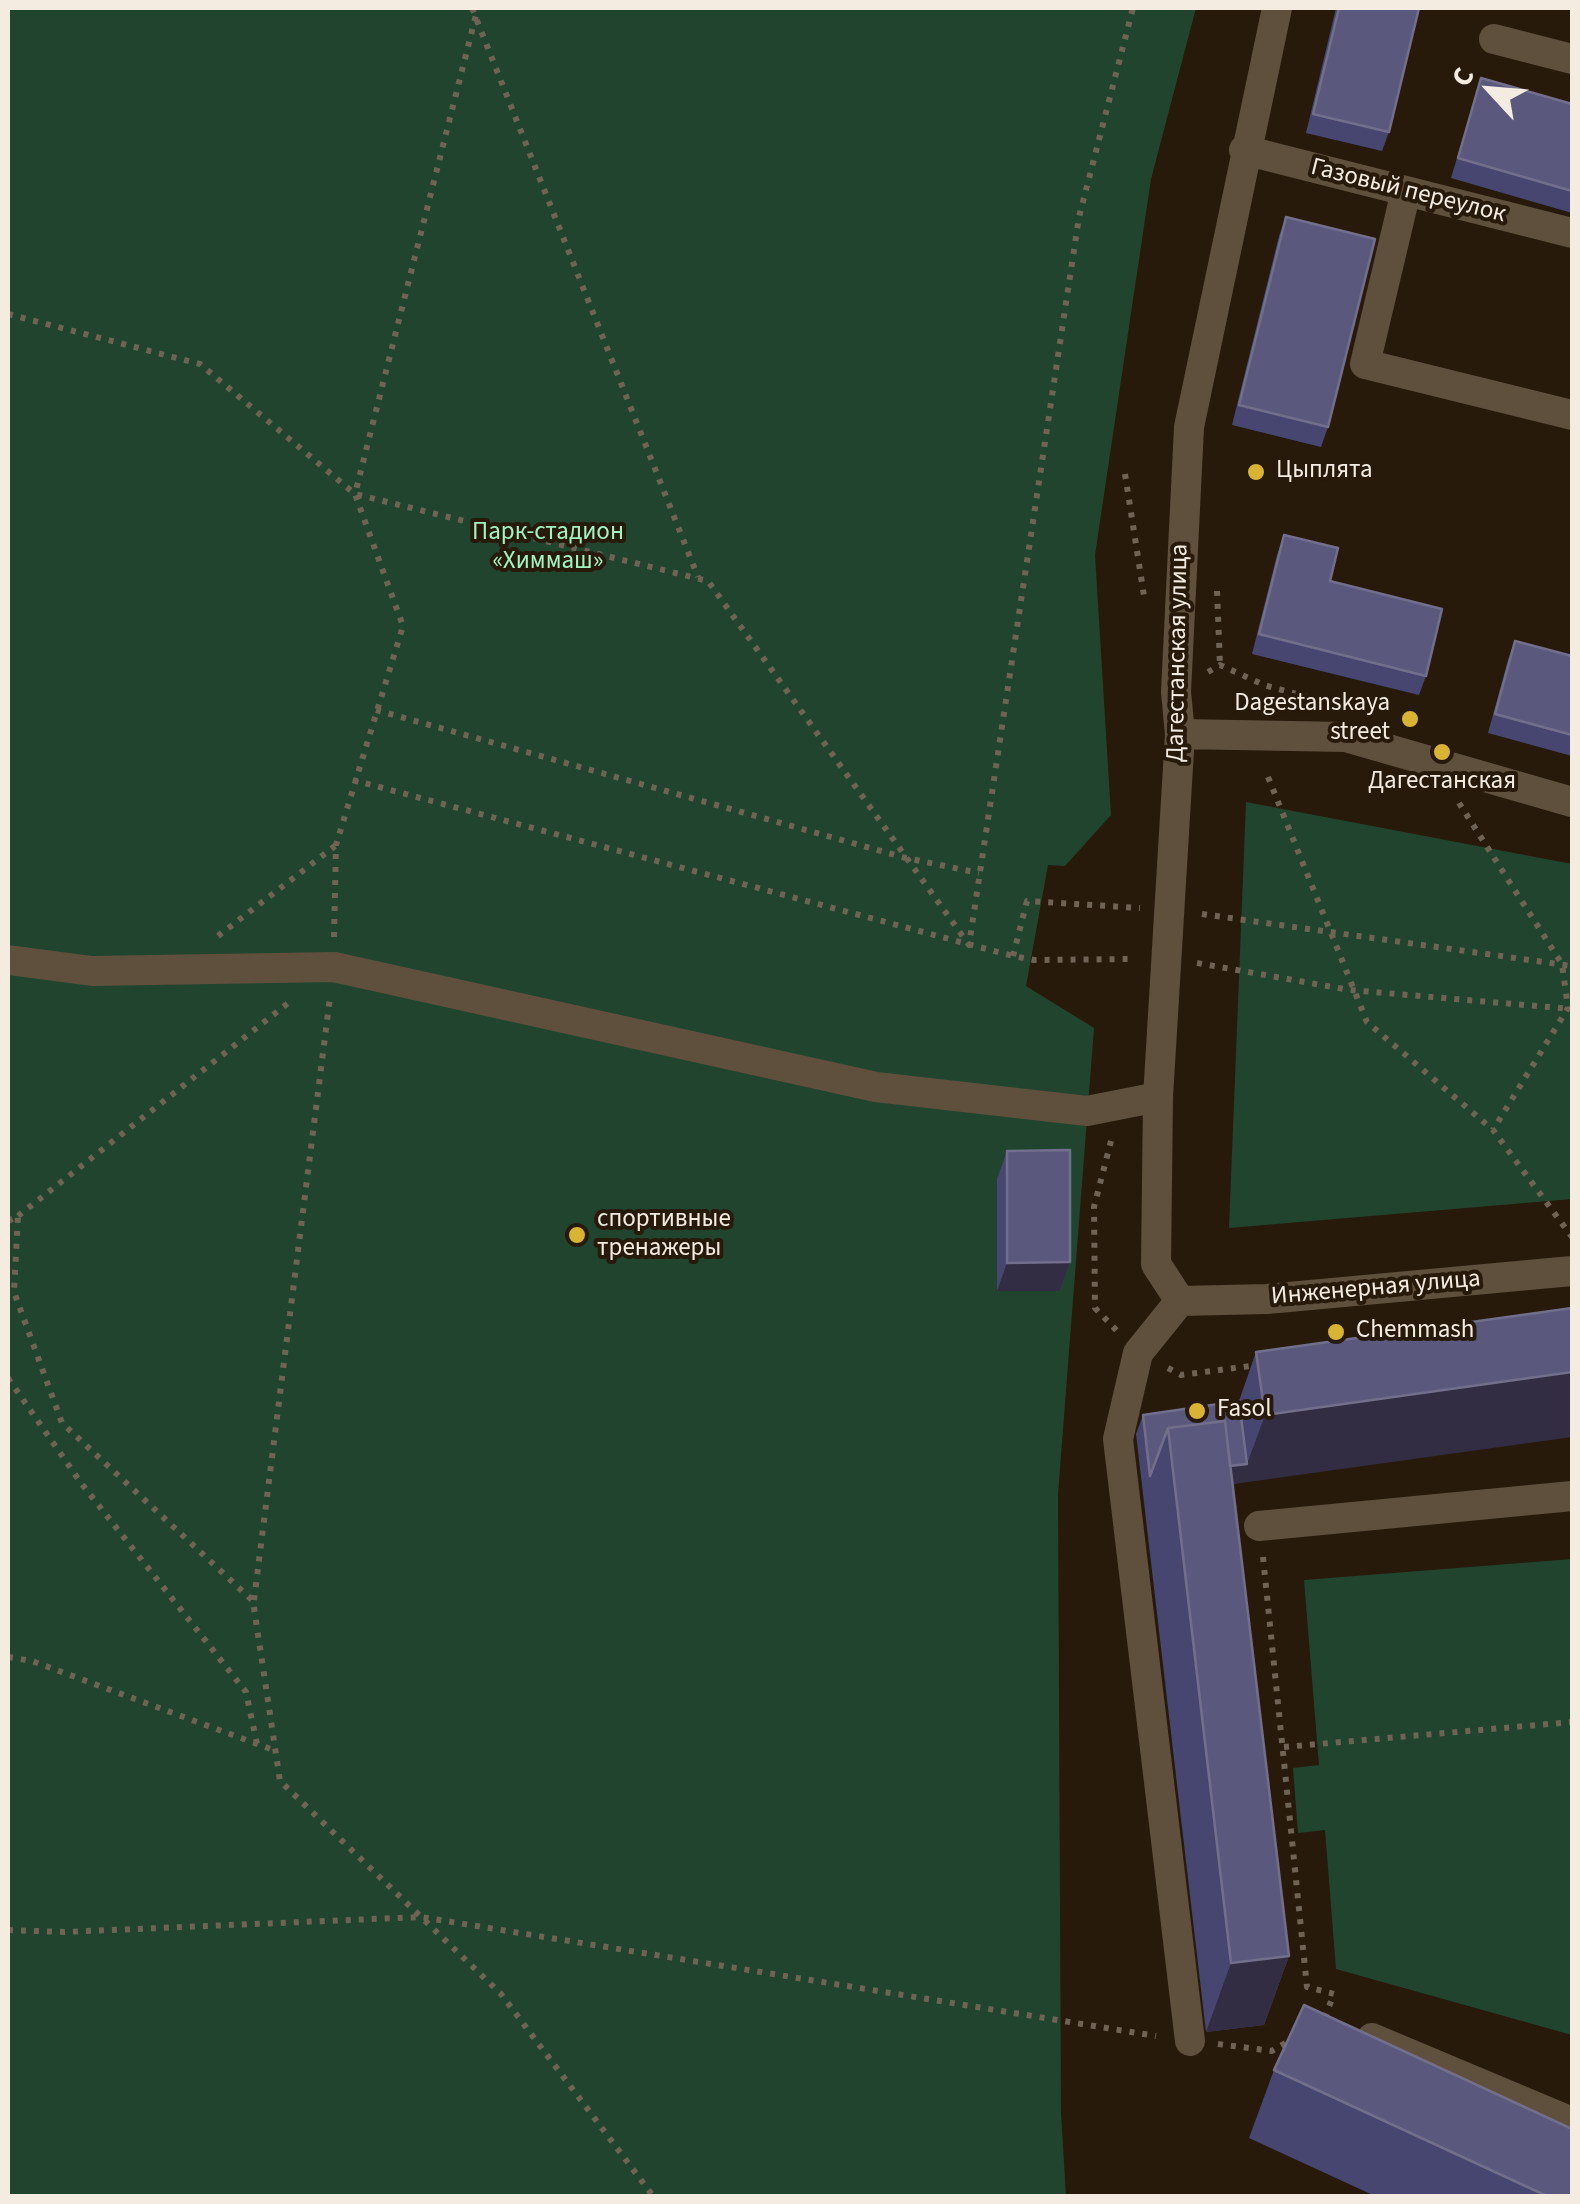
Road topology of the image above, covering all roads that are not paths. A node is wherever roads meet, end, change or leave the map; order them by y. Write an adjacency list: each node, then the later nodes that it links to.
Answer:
1 (1277, 8): 4 (street, Дагестанская улица)
2 (1494, 39): 3 (street)
3 (1572, 59)
4 (1244, 150): 5 (street, Газовый переулок); 8 (street, Дагестанская улица)
5 (1406, 191): 6 (street, Газовый переулок); 7 (street)
6 (1572, 233)
7 (1572, 415)
8 (1180, 734): 9 (street); 11 (street, Дагестанская улица)
9 (1572, 802)
10 (8, 960): 11 (street)
11 (1158, 1097): 13 (street, Дагестанская улица)
12 (1572, 1271): 13 (street, Инженерная улица)
13 (1180, 1301): 17 (street)
14 (1572, 1496): 15 (street)
15 (1259, 1526)
16 (1344, 2026): 18 (street)
17 (1190, 2041)
18 (1572, 2122)

